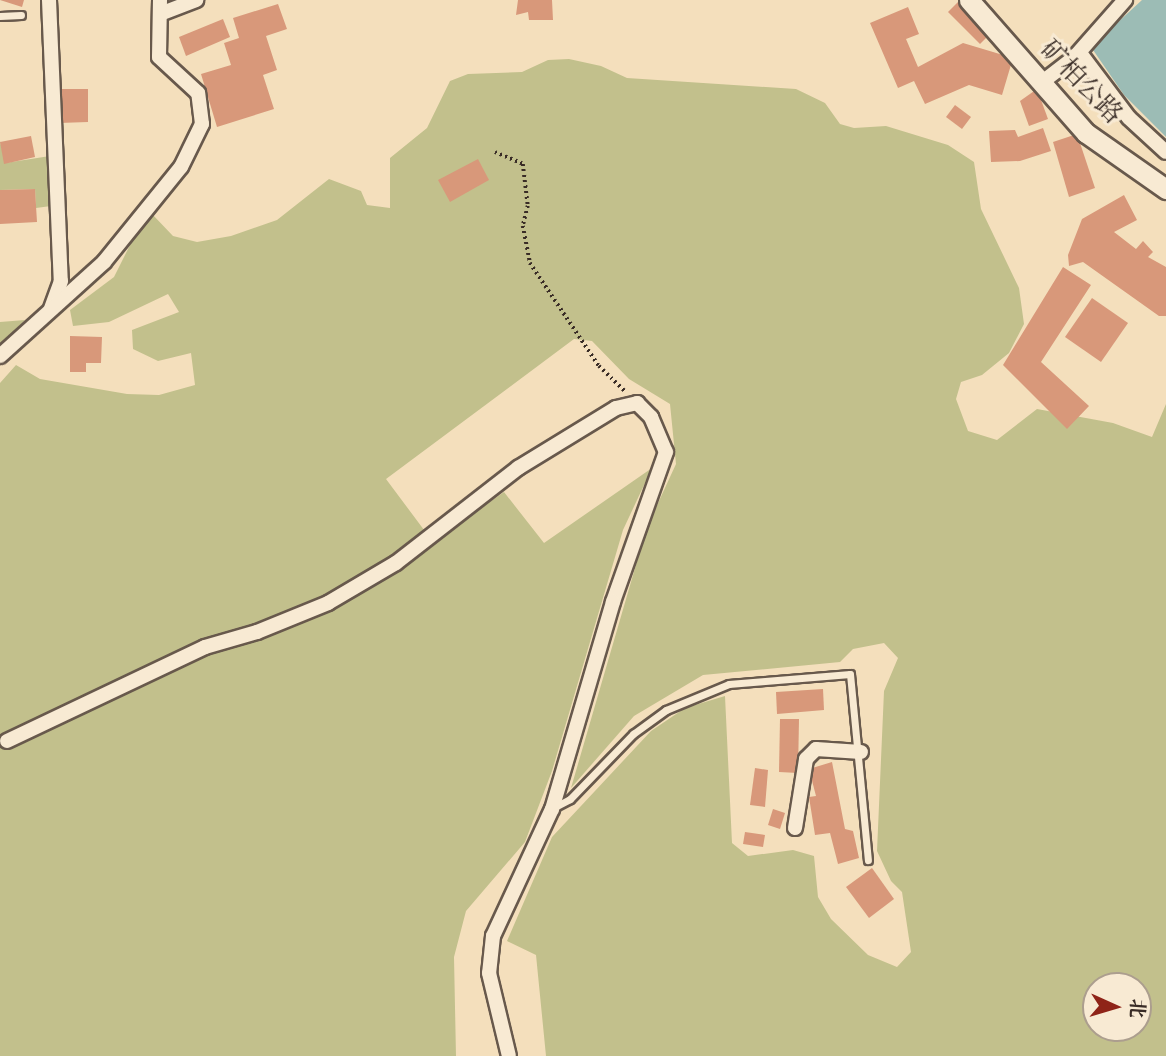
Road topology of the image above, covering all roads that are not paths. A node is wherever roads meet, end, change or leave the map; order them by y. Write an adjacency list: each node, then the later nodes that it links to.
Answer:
1 (48, 0): 12 (street)
2 (196, 0): 5 (street)
3 (969, 0): 9 (street, 矿柏公路)
4 (1125, 0): 8 (street)
5 (160, 7): 12 (street)
6 (21, 15): 7 (lane)
7 (0, 16)
8 (1080, 53): 9 (street); 10 (street)
9 (1041, 83): 11 (street, 矿柏公路)
10 (1166, 152)
11 (1166, 189)
12 (50, 310): 13 (street)
13 (0, 356)
14 (7, 741): 16 (street)
15 (861, 752): 16 (lane); 17 (street); 18 (lane)
16 (552, 809): 19 (street)
17 (796, 828)
18 (868, 860)
19 (509, 1056)

